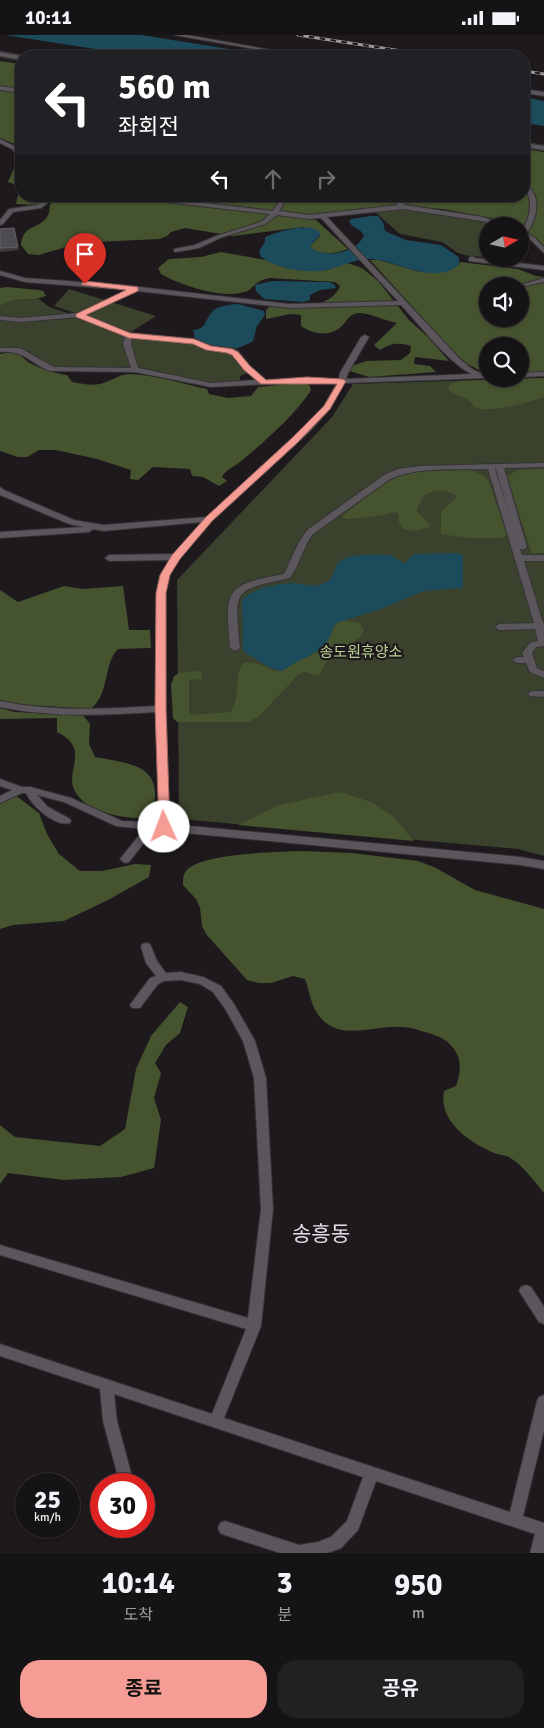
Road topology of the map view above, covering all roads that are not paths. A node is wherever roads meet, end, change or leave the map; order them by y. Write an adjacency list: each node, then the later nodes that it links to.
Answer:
1 (177, 35): 2 (street)
2 (266, 50)
3 (0, 54): 4 (main road)
4 (15, 57)
5 (0, 88): 6 (street)
6 (15, 90)
7 (530, 92): 8 (street)
8 (544, 94)
9 (0, 141): 12 (street)
10 (530, 146): 11 (main road)
11 (544, 148)
12 (15, 149)
13 (530, 195): 23 (street)
14 (46, 202): 22 (street)
15 (183, 202): 19 (street)
16 (281, 202): 19 (street)
17 (398, 202): 18 (street)
18 (403, 207): 20 (street); 21 (street)
19 (275, 213): 20 (street); 25 (street)
20 (324, 217): 32 (street)
21 (479, 218)
22 (1, 223)
23 (529, 223)
24 (529, 237): 26 (street)
25 (176, 250)
26 (544, 251)
27 (544, 267): 27 (street)
28 (0, 273): 31 (street)
29 (544, 280): 30 (street)
30 (529, 283)
31 (135, 289): 32 (street); 33 (street)
32 (402, 303): 39 (street)
33 (79, 315): 34 (street); 35 (street)
34 (0, 319)
35 (129, 335): 38 (street); 44 (street)
36 (365, 337): 43 (street)
37 (0, 350): 38 (street)
38 (135, 370): 44 (street)
39 (479, 373)
40 (544, 374): 41 (street)
41 (529, 375)
42 (479, 376): 43 (street)
43 (342, 381): 44 (street); 48 (street)
44 (264, 382)
45 (544, 465): 46 (street)
46 (496, 467): 54 (street); 59 (street)
47 (1, 491): 49 (street)
48 (209, 519): 49 (street); 51 (street)
49 (102, 527): 50 (street)
50 (0, 535)
51 (176, 557): 52 (street); 66 (street)
52 (109, 558)
53 (544, 558): 54 (street)
54 (524, 561): 55 (street); 56 (street)
55 (544, 563)
56 (542, 626): 57 (street); 58 (street)
57 (499, 627)
58 (543, 643): 60 (street)
59 (235, 648)
60 (529, 660): 61 (street); 62 (street)
61 (518, 661)
62 (544, 675)
63 (533, 694): 64 (street)
64 (544, 694)
65 (0, 704): 66 (street)
66 (161, 709): 72 (street)
67 (0, 782): 68 (street)
68 (26, 790): 69 (street); 70 (street); 71 (street)
69 (0, 800)
70 (66, 821)
71 (151, 827): 72 (street); 73 (street)
72 (164, 827): 74 (street)
73 (125, 859)
74 (544, 865)
75 (146, 947): 76 (street)
76 (163, 977): 77 (street); 81 (street)
77 (136, 1005)
78 (0, 1249): 81 (street)
79 (526, 1291): 80 (street)
80 (544, 1318)
81 (254, 1326): 85 (street)
82 (0, 1350): 83 (street)
83 (106, 1385): 85 (street); 86 (street)
84 (544, 1401): 88 (street)
85 (215, 1422): 87 (street)
86 (124, 1473)
87 (372, 1473): 88 (street); 89 (street)
88 (515, 1520): 90 (street)
89 (225, 1528)
90 (544, 1530): 91 (street)
91 (537, 1553)

